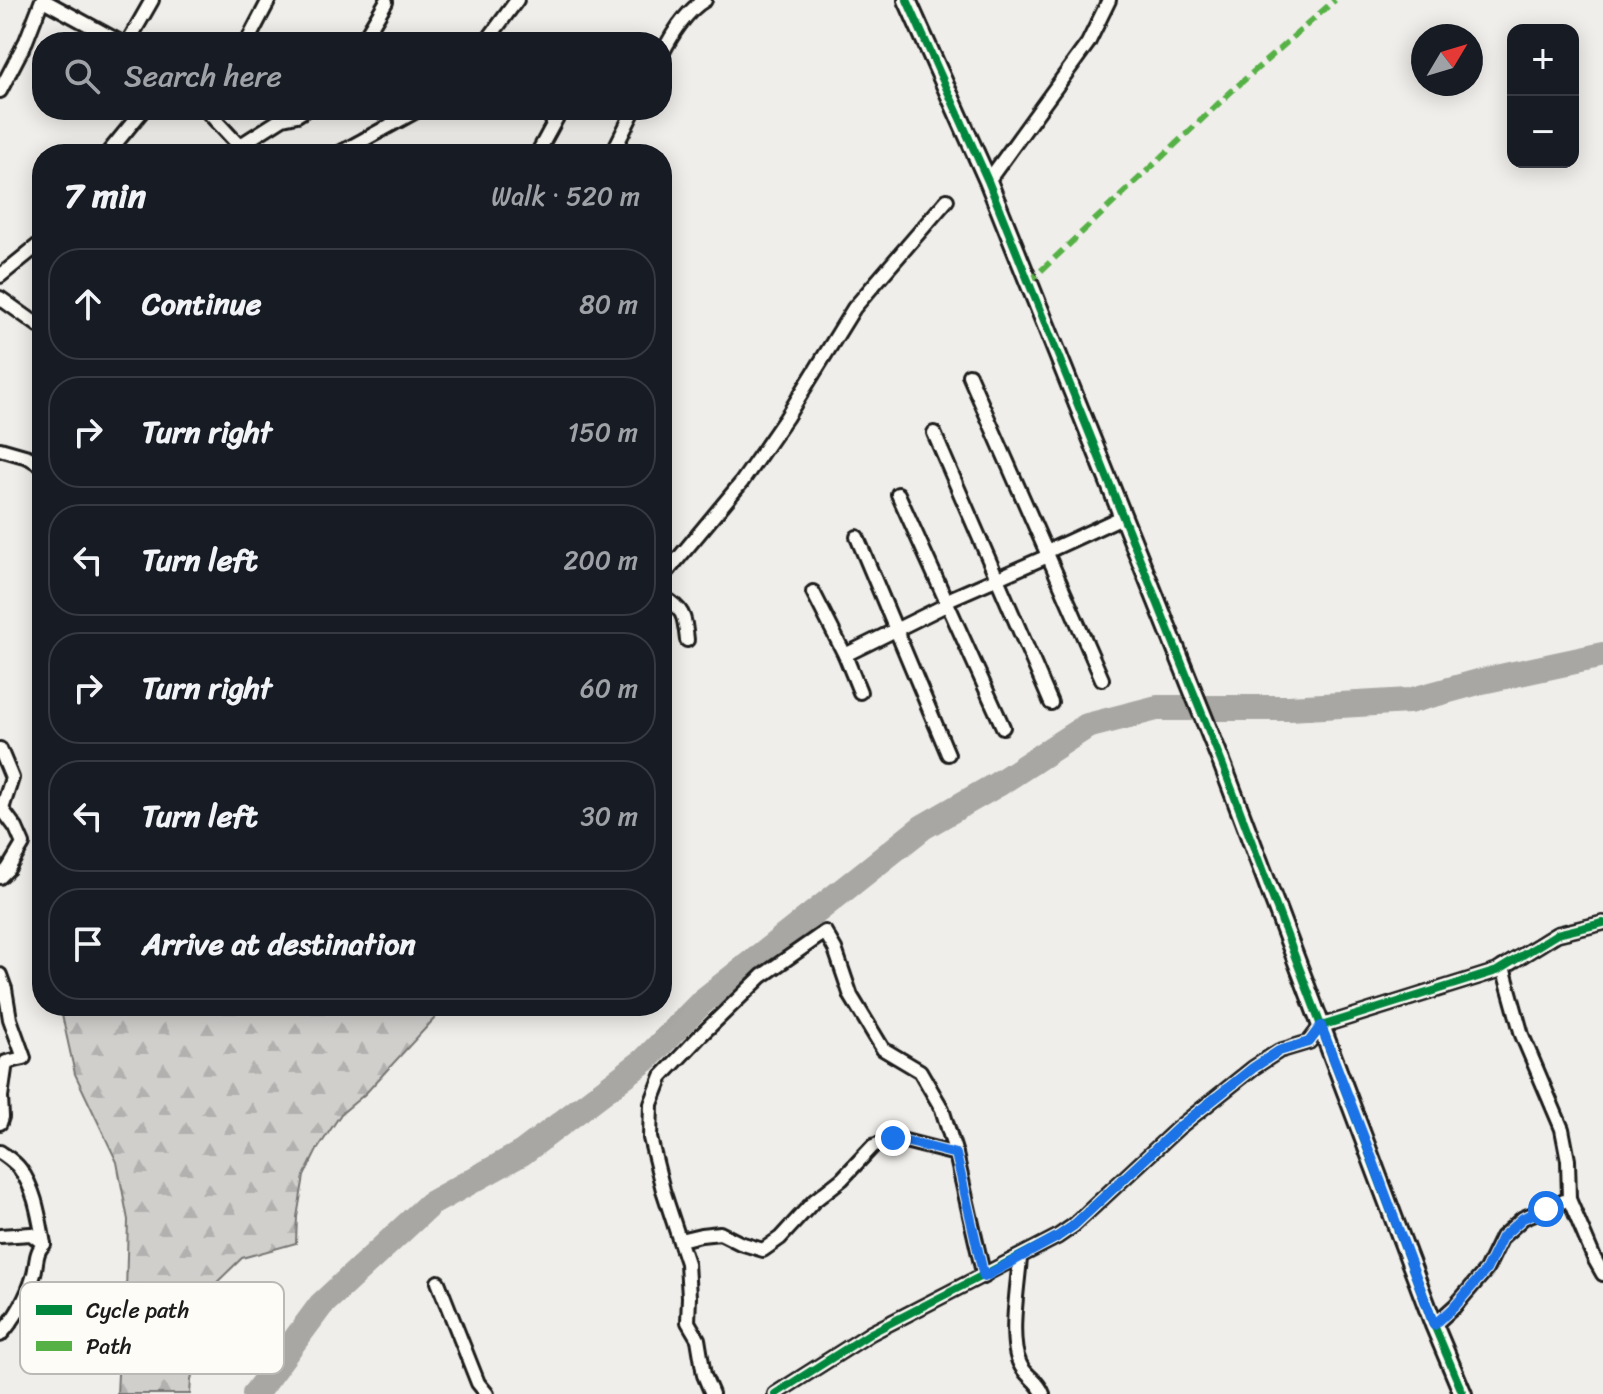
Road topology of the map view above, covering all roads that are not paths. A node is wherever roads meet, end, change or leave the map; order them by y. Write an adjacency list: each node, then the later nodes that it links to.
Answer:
1 (43, 0): 9 (street); 15 (street)
2 (152, 0): 10 (street)
3 (269, 0): 11 (street)
4 (517, 0): 13 (street)
5 (705, 0): 14 (street)
6 (907, 0): 28 (street)
7 (1109, 0): 28 (street)
8 (386, 2): 12 (street)
9 (102, 32)
10 (134, 32)
11 (252, 32)
12 (368, 32)
13 (493, 32)
14 (672, 37)
15 (0, 91)
16 (135, 120): 22 (street)
17 (215, 120): 23 (street)
18 (280, 120): 24 (street)
19 (400, 120): 25 (street)
20 (556, 120): 26 (street)
21 (629, 120): 27 (street)
22 (115, 144)
23 (237, 144)
24 (250, 144)
25 (356, 144)
26 (542, 144)
27 (617, 144)
28 (988, 181): 39 (street)
29 (947, 200): 42 (street)
30 (32, 250): 31 (street)
31 (0, 276)
32 (0, 298): 33 (street)
33 (32, 321)
34 (969, 375): 41 (street)
35 (934, 433): 43 (street)
36 (0, 449): 37 (street)
37 (32, 460)
38 (898, 494): 46 (street)
39 (1122, 517): 41 (street); 62 (street)
40 (857, 537): 47 (street)
41 (1047, 554): 43 (street); 50 (street)
42 (672, 566)
43 (997, 579): 46 (street); 52 (street)
44 (813, 592): 49 (street)
45 (672, 603): 48 (street)
46 (946, 603): 47 (street); 53 (street)
47 (896, 630): 49 (street); 55 (street)
48 (687, 640)
49 (845, 655): 51 (street)
50 (1102, 679)
51 (860, 692)
52 (1051, 703)
53 (1003, 727)
54 (0, 749): 56 (street)
55 (948, 754)
56 (0, 877)
57 (1603, 923): 58 (street)
58 (1503, 967): 62 (street); 66 (street)
59 (0, 975): 60 (street)
60 (5, 989): 61 (street); 63 (street)
61 (0, 1001)
62 (1321, 1026): 70 (street); 76 (street)
63 (0, 1123)
64 (0, 1152): 69 (street)
65 (956, 1154): 68 (street); 68 (street); 72 (street)
66 (1569, 1199): 71 (street); 76 (street)
67 (0, 1236): 69 (street)
68 (680, 1240): 79 (street)
69 (44, 1244): 73 (street)
70 (1020, 1258): 72 (street); 81 (street)
71 (1603, 1274)
72 (984, 1277): 80 (street)
73 (31, 1282)
74 (438, 1282): 78 (street)
75 (20, 1306): 77 (street)
76 (1434, 1325): 82 (street)
77 (0, 1335)
78 (487, 1394)
79 (712, 1394)
80 (775, 1394)
81 (1043, 1394)
82 (1463, 1394)

